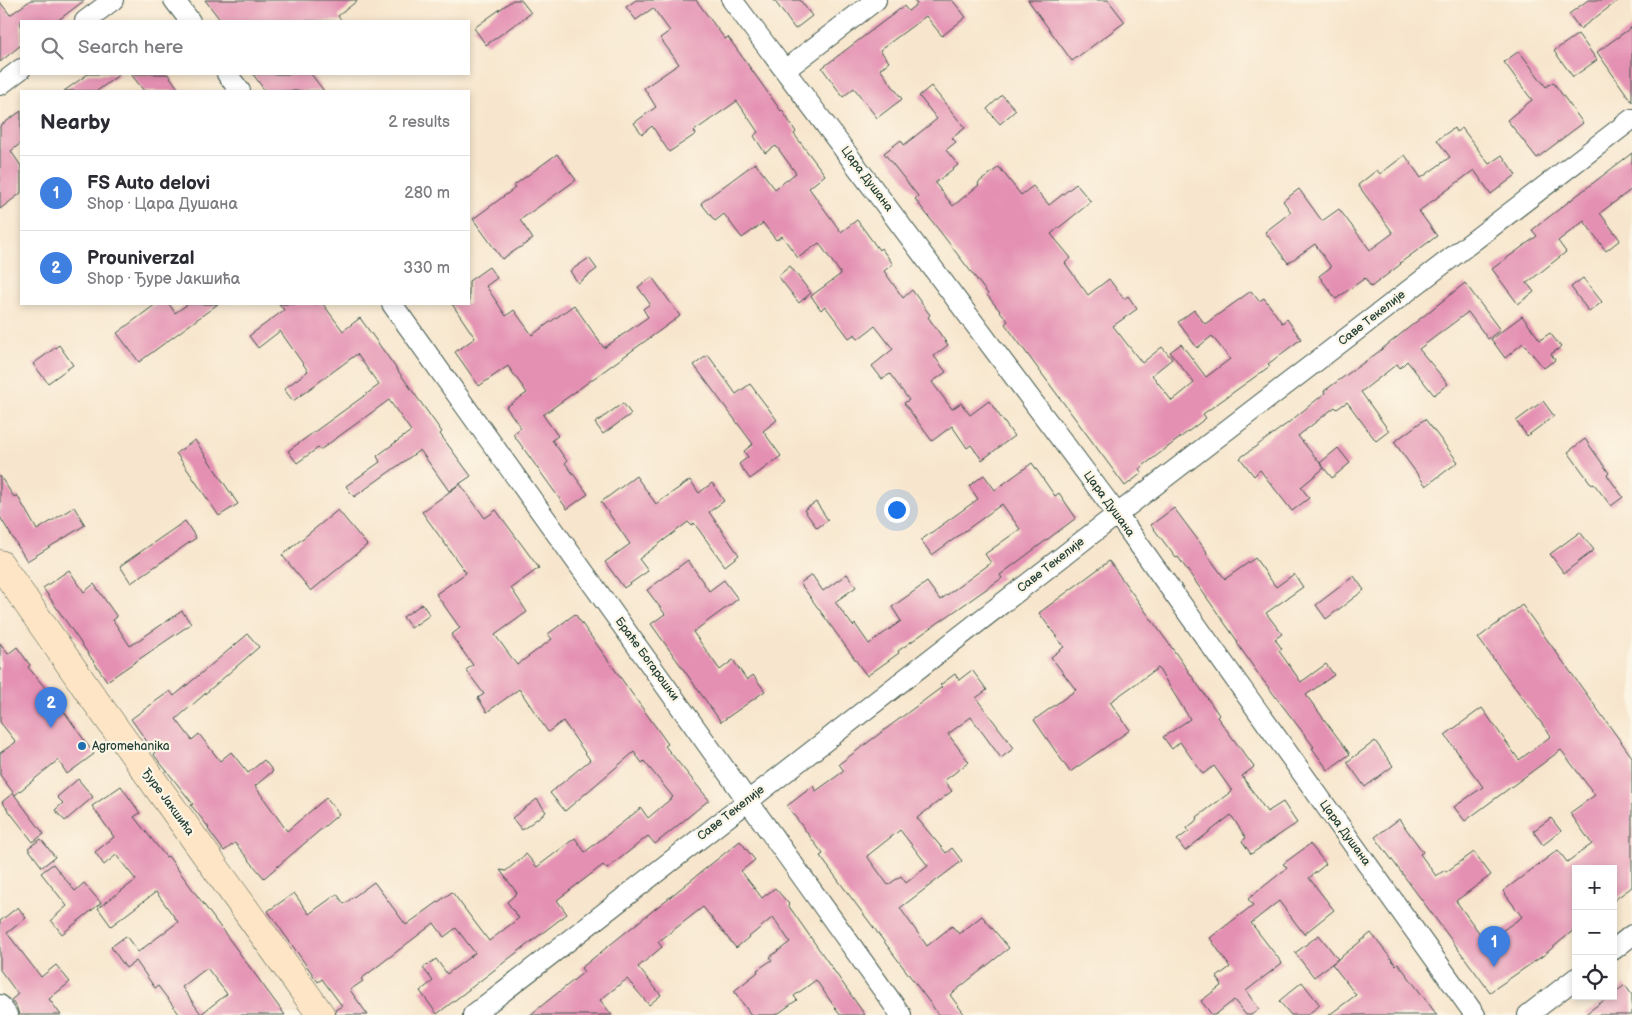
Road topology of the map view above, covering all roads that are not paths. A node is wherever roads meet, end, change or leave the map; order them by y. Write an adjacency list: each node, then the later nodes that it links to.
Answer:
1 (113, 0): 5 (street)
2 (174, 0): 6 (street)
3 (732, 0): 8 (street, Цара Душана)
4 (876, 0): 8 (street)
5 (86, 20)
6 (189, 20)
7 (20, 70): 10 (street)
8 (785, 70): 14 (street, Цара Душана)
9 (228, 75): 11 (street)
10 (0, 85)
11 (239, 90)
12 (1632, 119): 14 (street, Саве Текелије)
13 (393, 305): 16 (street, Браће Богарошки)
14 (1118, 514): 16 (street, Саве Текелије); 25 (street, Цара Душана)
15 (0, 564): 22 (main road, Ђуре Јакшића)
16 (748, 800): 23 (street, Саве Текелије); 24 (street, Браће Богарошки)
17 (1632, 935): 18 (street)
18 (1617, 947)
19 (1572, 981): 26 (street)
20 (0, 1005): 21 (street)
21 (7, 1015)
22 (321, 1015)
23 (473, 1015)
24 (901, 1015)
25 (1475, 1015)
26 (1528, 1015)

